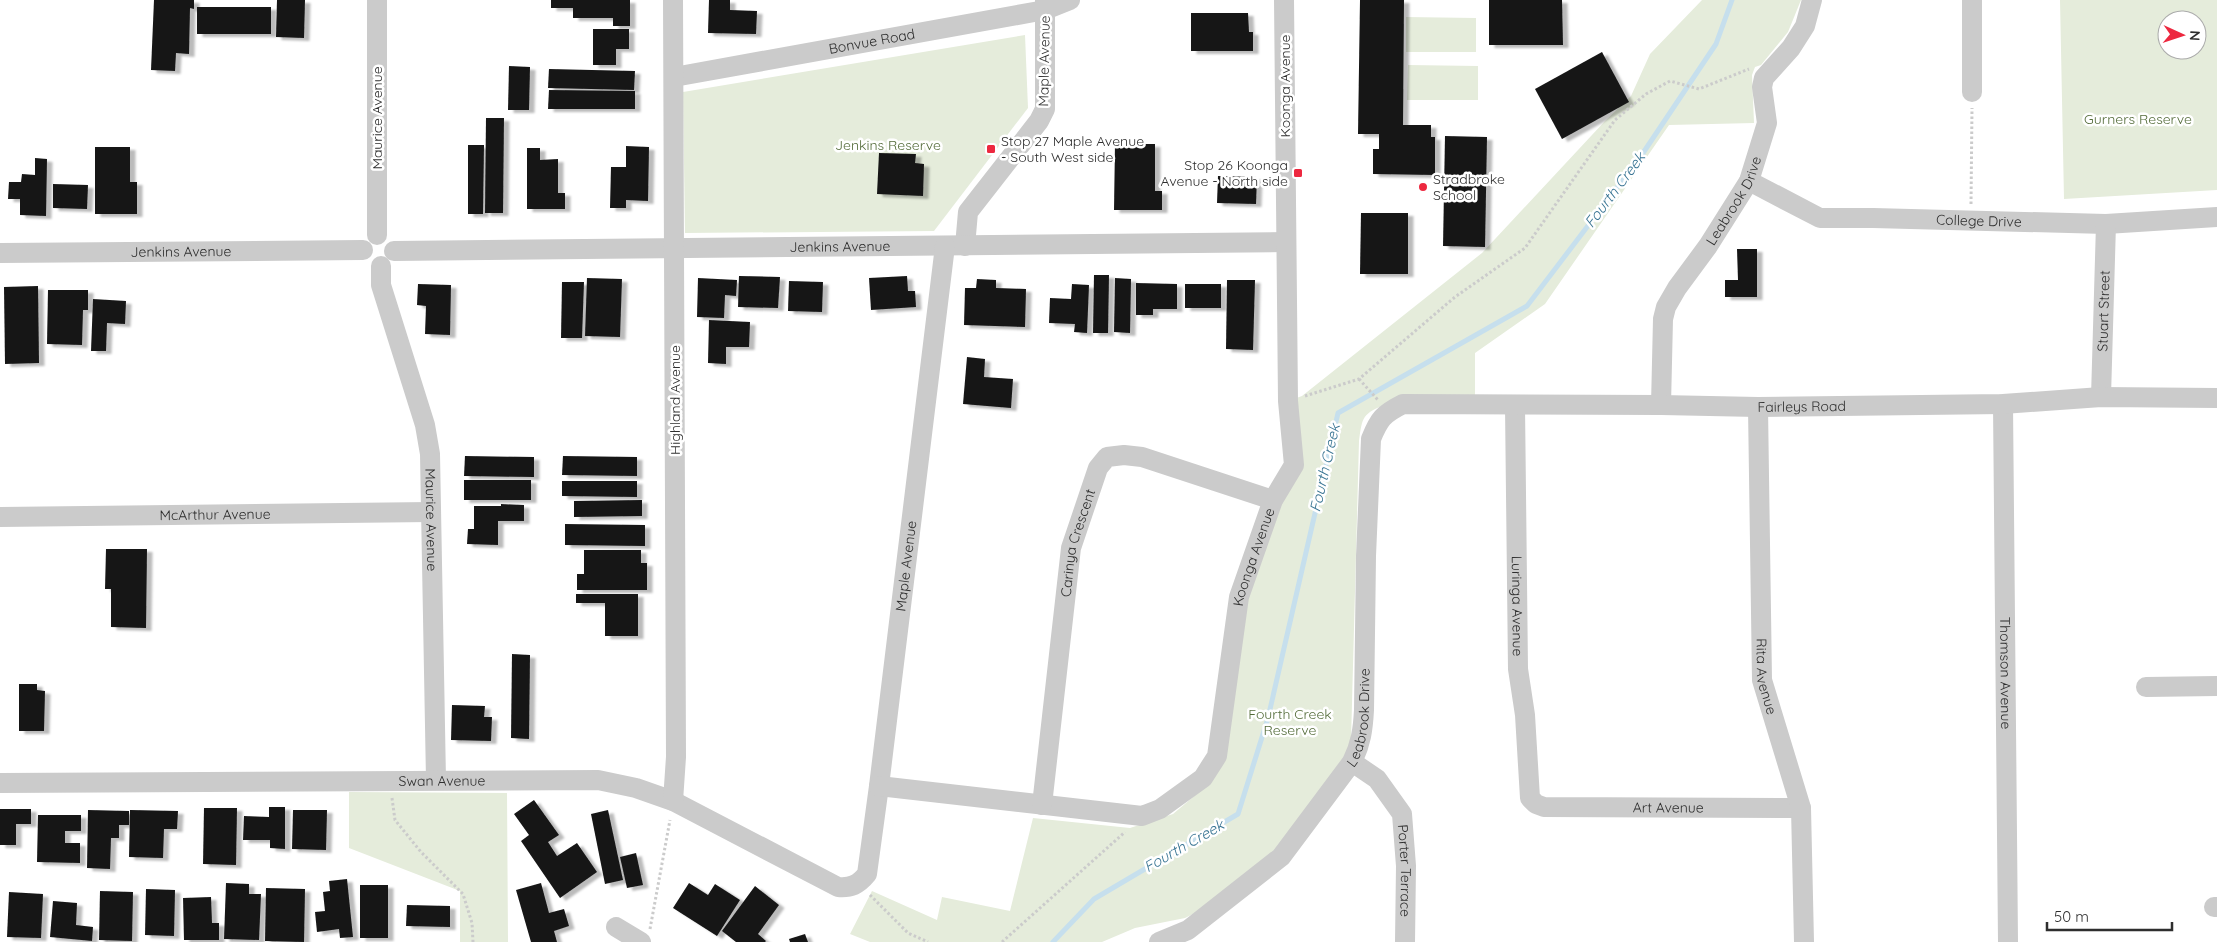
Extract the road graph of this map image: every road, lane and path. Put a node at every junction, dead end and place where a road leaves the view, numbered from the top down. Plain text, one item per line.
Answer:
1 (377, 0) edge
2 (673, 0) edge
3 (1070, 0) edge
4 (1284, 0) edge
5 (1812, 0) edge
6 (1972, 0) edge
7 (1045, 5) edge
8 (674, 77) junction
9 (1764, 78) junction
10 (1972, 92) joint
11 (1749, 181) junction
12 (2217, 217) edge
13 (1971, 220) junction
14 (2106, 224) junction
15 (377, 235) junction
16 (1286, 242) junction
17 (955, 246) junction
18 (675, 247) junction
19 (363, 250) junction
20 (394, 251) junction
21 (0, 253) edge
22 (381, 266) junction
23 (1359, 378) junction
24 (2101, 397) junction
25 (2217, 398) edge
26 (1288, 401) junction
27 (2003, 404) junction
28 (1661, 405) junction
29 (1515, 406) junction
30 (1758, 407) junction
31 (1389, 411) junction
32 (1273, 500) junction
33 (431, 512) junction
34 (0, 517) edge
35 (2217, 686) edge
36 (2146, 687) dead end
37 (1352, 762) junction
38 (436, 780) junction
39 (0, 783) edge
40 (879, 786) junction
41 (392, 798) dead end
42 (673, 801) junction
43 (1536, 804) joint
44 (1042, 805) junction
45 (1801, 808) junction
46 (1142, 816) junction
47 (859, 884) junction
48 (616, 927) dead end
49 (646, 937) edge
50 (473, 942) edge
51 (928, 942) edge
52 (1002, 942) edge
53 (1159, 942) edge
54 (1405, 942) edge
55 (1804, 942) edge
56 (2008, 942) edge

1 - 15 street, Maurice Avenue
2 - 8 street, Highland Avenue
3 - 7 street, Bonvue Road
4 - 16 street, Koonga Avenue
5 - 9 street
6 - 10 street
7 - 8 street, Bonvue Road
7 - 17 street, Maple Avenue
8 - 18 street, Highland Avenue
9 - 11 street, Leabrook Drive
9 - 23 path
10 - 13 path
11 - 13 street, College Drive
11 - 28 street, Leabrook Drive
12 - 14 street, College Drive
13 - 14 street, College Drive
14 - 24 street, Stuart Street
15 - 19 street
15 - 20 street
16 - 17 street, Jenkins Avenue
16 - 26 street, Koonga Avenue
17 - 18 street, Jenkins Avenue
17 - 40 street, Maple Avenue
18 - 20 street, Jenkins Avenue
18 - 42 street, Highland Avenue
19 - 21 street, Jenkins Avenue
19 - 22 street
20 - 22 street
22 - 33 street, Maurice Avenue
23 - 26 path
23 - 31 path
24 - 25 street, Fairleys Road
24 - 27 street, Fairleys Road
26 - 32 street, Koonga Avenue
27 - 30 street, Fairleys Road
27 - 56 street, Thomson Avenue
28 - 29 street, Fairleys Road
28 - 30 street, Fairleys Road
29 - 31 street, Fairleys Road
29 - 43 street, Luringa Avenue
30 - 45 street, Rita Avenue
31 - 37 street, Leabrook Drive
32 - 44 street, Carinya Crescent
32 - 46 street, Koonga Avenue
33 - 34 street, McArthur Avenue
33 - 38 street, Maurice Avenue
35 - 36 street
37 - 53 street, Leabrook Drive
37 - 54 street, Porter Terrace
38 - 39 street, Swan Avenue
38 - 42 street, Swan Avenue
40 - 44 street
40 - 47 street, Maple Avenue
41 - 50 path
42 - 47 street, Swan Avenue
42 - 49 path
43 - 45 street, Art Avenue
44 - 46 street
45 - 55 street, Rita Avenue
46 - 52 path
47 - 51 path
48 - 49 street

